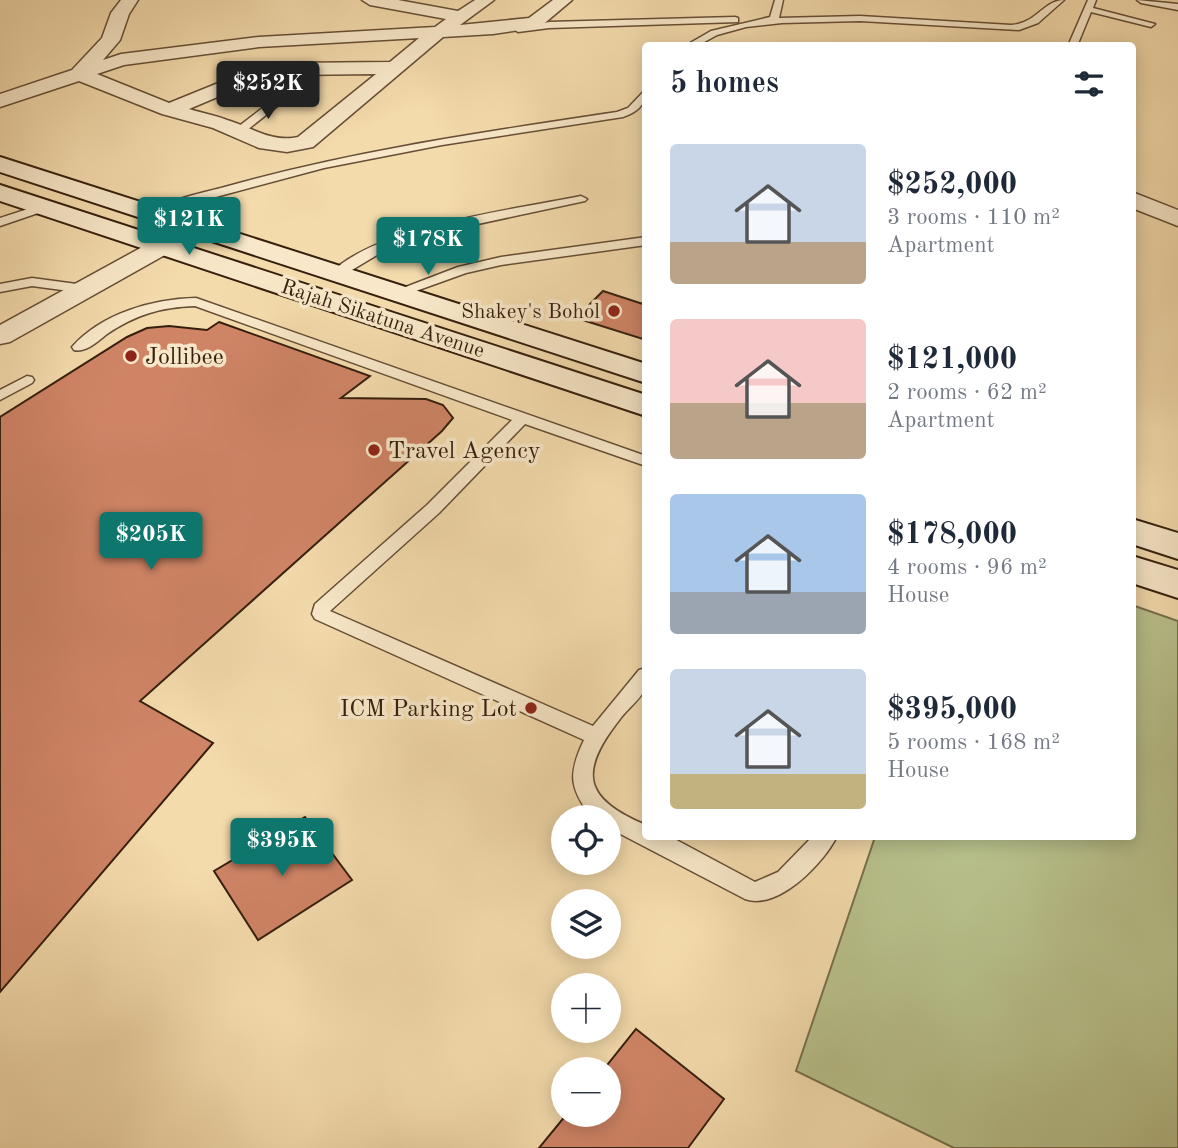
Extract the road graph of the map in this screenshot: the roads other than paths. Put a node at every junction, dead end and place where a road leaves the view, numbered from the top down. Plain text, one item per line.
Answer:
1 (130, 0) edge
2 (370, 0) edge
3 (486, 0) edge
4 (564, 0) edge
5 (779, 0) edge
6 (1060, 0) edge
7 (1141, 0) edge
8 (1090, 5) edge
9 (1178, 7) edge
10 (461, 17) junction
11 (775, 20) junction
12 (1152, 24) dead end
13 (493, 29) junction
14 (436, 34) junction
15 (695, 42) edge
16 (1074, 42) edge
17 (398, 68) junction
18 (79, 74) junction
19 (200, 79) dead end
20 (223, 87) junction
21 (290, 92) dead end
22 (642, 97) edge
23 (0, 101) edge
24 (169, 110) junction
25 (238, 132) junction
26 (0, 164) edge
27 (0, 193) edge
28 (581, 199) dead end
29 (1136, 201) edge
30 (43, 208) junction
31 (152, 214) junction
32 (1178, 219) edge
33 (0, 222) edge
34 (195, 228) junction
35 (118, 232) junction
36 (642, 242) edge
37 (161, 246) junction
38 (337, 273) junction
39 (0, 288) edge
40 (84, 289) junction
41 (397, 293) junction
42 (0, 336) edge
43 (79, 347) dead end
44 (642, 373) edge
45 (27, 380) dead end
46 (0, 396) edge
47 (642, 405) edge
48 (522, 418) junction
49 (642, 460) edge
50 (1136, 532) edge
51 (1178, 546) edge
52 (1136, 570) edge
53 (1178, 584) edge
54 (642, 680) edge
55 (596, 736) junction
56 (642, 833) edge
57 (655, 840) edge
58 (822, 840) edge

1 - 18 street
2 - 10 street
3 - 10 street
4 - 13 street
5 - 11 lane
6 - 11 lane
7 - 9 lane
8 - 12 lane
8 - 16 lane
10 - 14 street
11 - 13 lane
11 - 15 lane
13 - 14 street
14 - 17 street
14 - 18 street
17 - 20 street
17 - 25 street
18 - 23 street
18 - 24 street
19 - 20 street
20 - 24 street
21 - 25 lane
22 - 31 lane
24 - 25 street
26 - 31 main road
27 - 30 main road, Rajah Sikatuna Avenue
28 - 38 lane
29 - 32 street
30 - 33 lane
30 - 35 main road, Rajah Sikatuna Avenue
31 - 34 main road
31 - 35 main road
34 - 37 street
34 - 38 main road
35 - 37 main road, Rajah Sikatuna Avenue
36 - 41 lane
37 - 40 street
37 - 47 main road, Rajah Sikatuna Avenue
38 - 41 main road
39 - 40 lane
40 - 42 street
41 - 44 main road
43 - 48 lane
45 - 46 lane
48 - 49 lane
48 - 55 lane
50 - 51 main road
52 - 53 main road
54 - 55 lane
55 - 56 lane
57 - 58 lane

